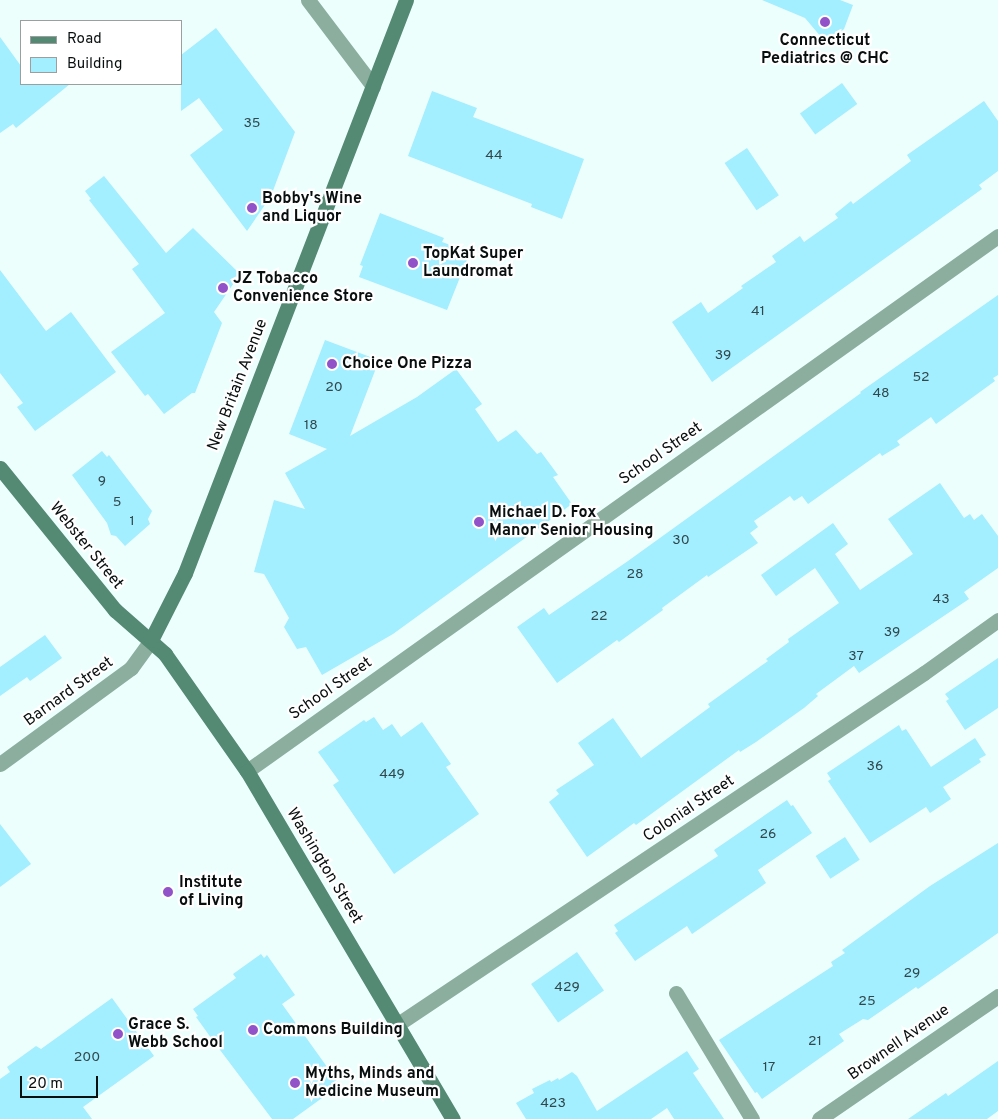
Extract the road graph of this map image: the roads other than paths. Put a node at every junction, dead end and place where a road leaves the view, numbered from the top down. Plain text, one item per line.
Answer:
1 (308, 0) edge
2 (406, 0) edge
3 (373, 86) junction
4 (998, 236) edge
5 (0, 468) edge
6 (998, 620) edge
7 (151, 640) junction
8 (0, 764) edge
9 (247, 771) junction
10 (676, 993) dead end
11 (998, 996) edge
12 (398, 1024) junction
13 (453, 1119) edge
14 (752, 1119) edge
15 (819, 1119) edge

1 - 3 street
2 - 3 main road, New Britain Avenue
3 - 7 main road, New Britain Avenue
4 - 9 street, School Street
5 - 7 main road, Webster Street
6 - 12 street, Colonial Street
7 - 8 street, Barnard Street
7 - 9 main road, Washington Street
9 - 12 main road, Washington Street
10 - 14 street
11 - 15 street, Brownell Avenue
12 - 13 main road, Washington Street

